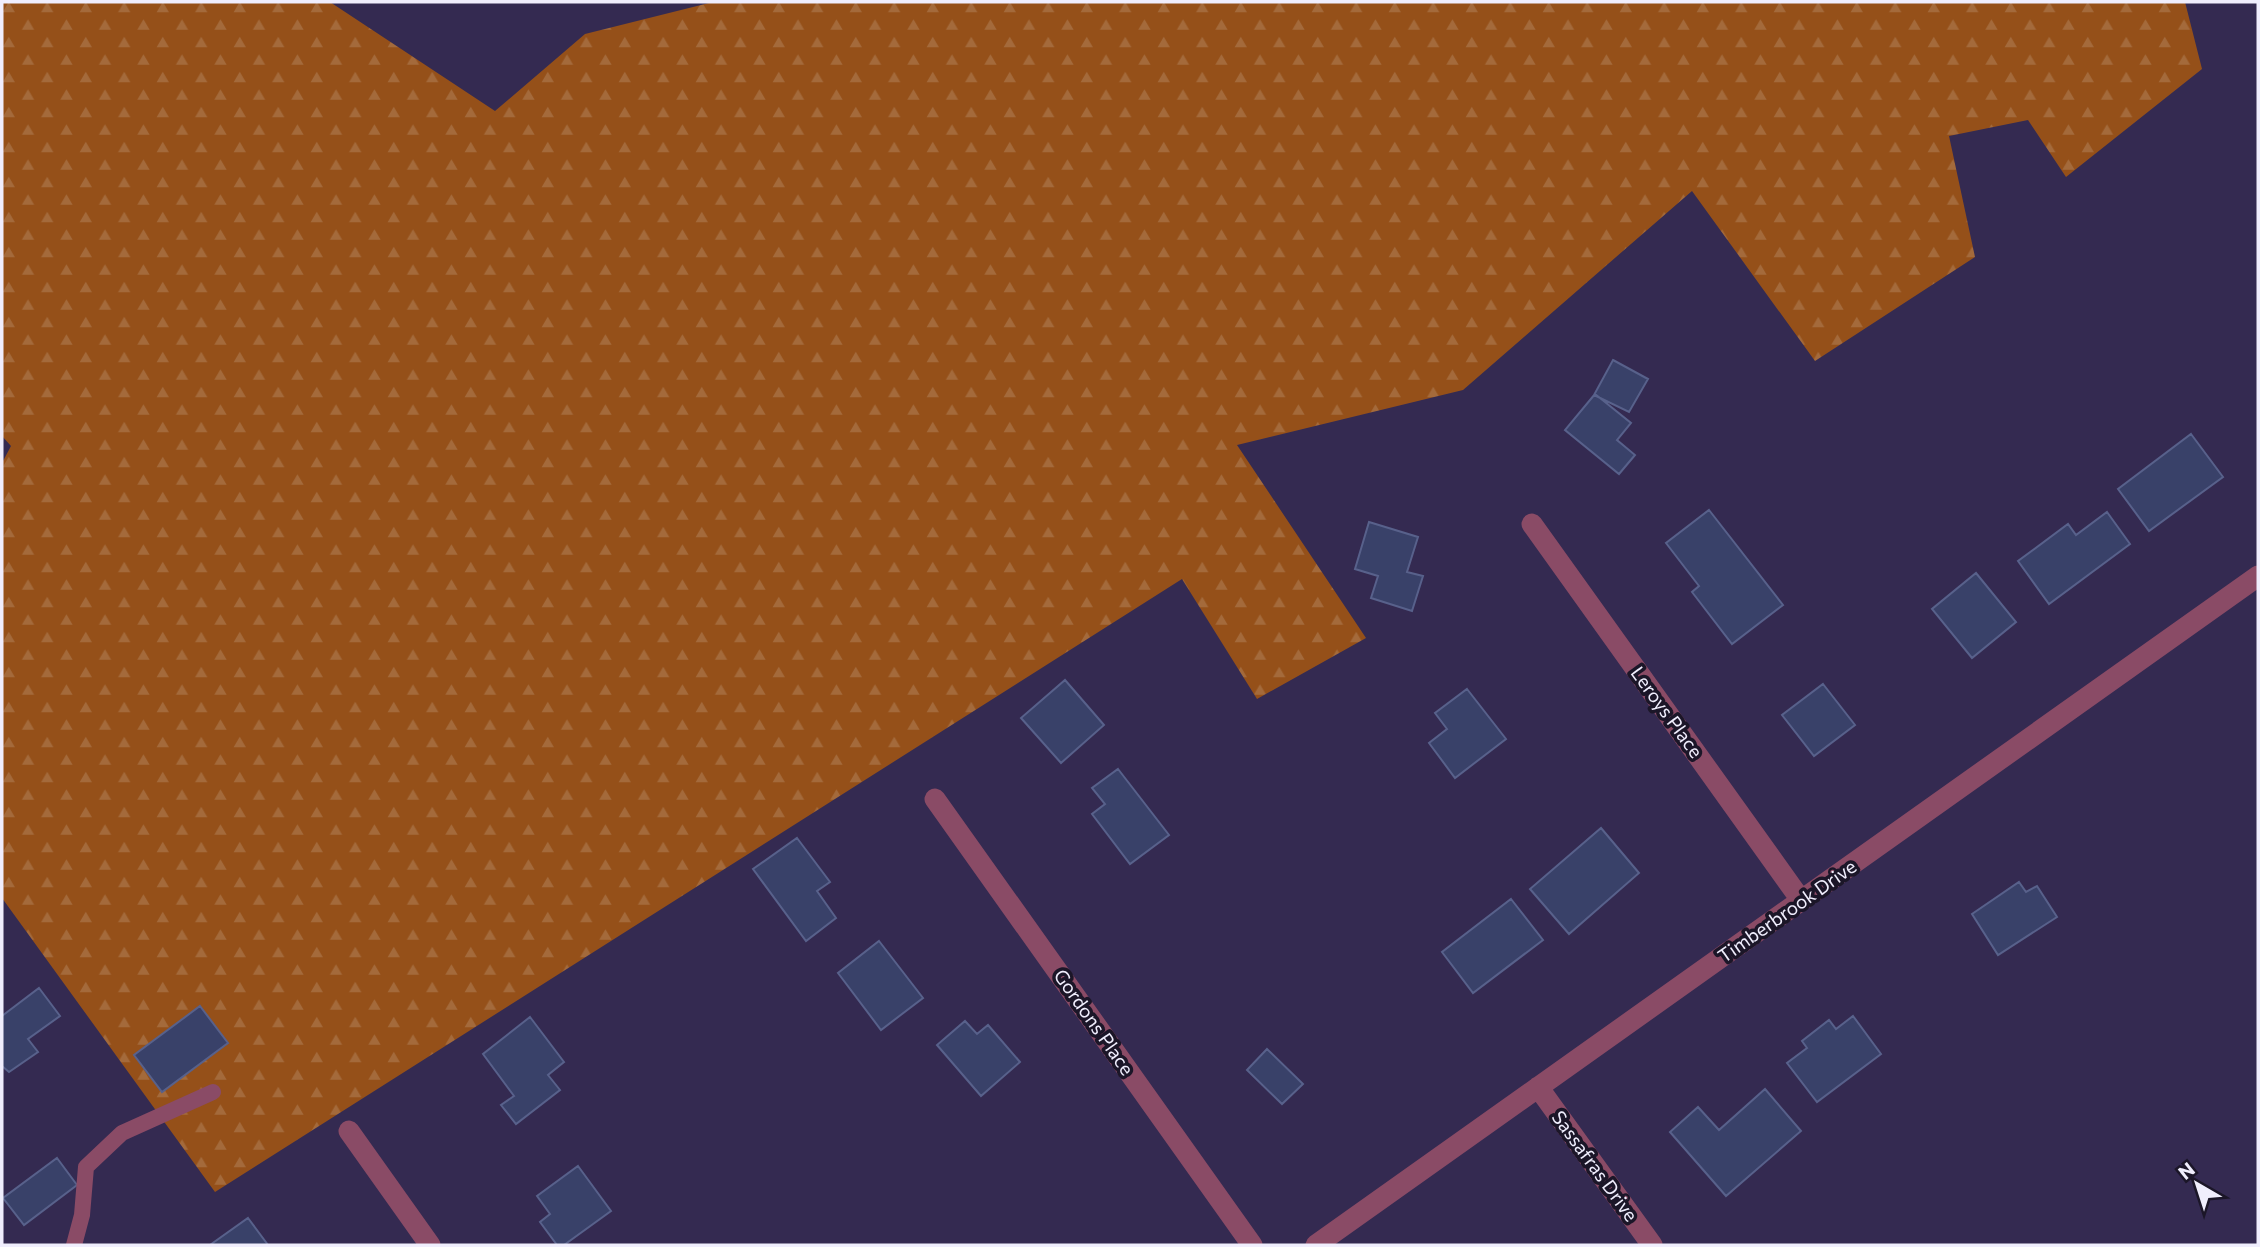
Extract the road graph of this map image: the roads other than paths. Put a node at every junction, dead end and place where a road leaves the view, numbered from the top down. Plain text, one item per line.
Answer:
1 (1532, 524) dead end
2 (2258, 576) edge
3 (935, 799) dead end
4 (1801, 900) junction
5 (1538, 1087) junction
6 (213, 1092) dead end
7 (349, 1131) dead end
8 (74, 1245) edge
9 (430, 1245) edge
10 (1252, 1245) edge
11 (1316, 1245) edge
12 (1652, 1245) edge

1 - 4 street, Leroys Place
2 - 4 street, Timberbrook Drive
3 - 10 street, Gordons Place
4 - 5 street, Timberbrook Drive
5 - 11 street, Timberbrook Drive
5 - 12 street, Sassafras Drive
6 - 8 lane
7 - 9 street

